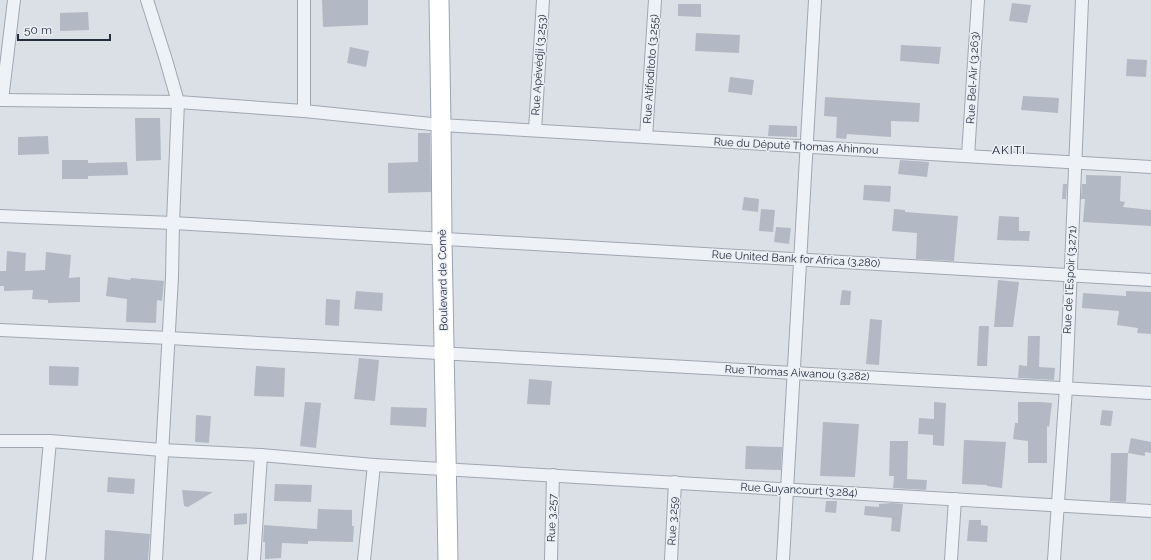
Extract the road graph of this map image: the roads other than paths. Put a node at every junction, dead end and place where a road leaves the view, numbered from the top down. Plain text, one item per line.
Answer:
1 (14, 0) edge
2 (147, 0) edge
3 (304, 0) edge
4 (439, 0) edge
5 (543, 0) edge
6 (655, 0) edge
7 (815, 0) edge
8 (978, 0) edge
9 (1082, 0) edge
10 (1, 100) edge
11 (178, 102) junction
12 (304, 111) junction
13 (441, 125) junction
14 (535, 130) junction
15 (646, 137) junction
16 (807, 147) junction
17 (968, 156) junction
18 (1076, 163) junction
19 (1151, 167) edge
20 (0, 216) edge
21 (173, 223) junction
22 (442, 239) junction
23 (800, 260) junction
24 (1070, 275) junction
25 (1151, 280) edge
26 (0, 330) edge
27 (169, 338) junction
28 (444, 353) junction
29 (794, 373) junction
30 (1066, 388) junction
31 (1151, 393) edge
32 (0, 441) edge
33 (50, 441) junction
34 (162, 450) junction
35 (261, 455) junction
36 (374, 465) junction
37 (446, 469) junction
38 (553, 475) junction
39 (675, 482) junction
40 (787, 489) junction
41 (955, 499) junction
42 (1058, 505) junction
43 (1151, 511) edge
44 (39, 560) edge
45 (156, 560) edge
46 (254, 560) edge
47 (364, 560) edge
48 (448, 560) edge
49 (551, 560) edge
50 (671, 560) edge
51 (783, 560) edge
52 (951, 560) edge
53 (1054, 560) edge

1 - 10 street
2 - 11 street
3 - 12 street
4 - 13 main road, Boulevard de Comè
5 - 14 street, Rue Apévédji (3.253)
6 - 15 street, Rue Atifoditoto (3.255)
7 - 16 street
8 - 17 street, Rue Bel-Air (3.263)
9 - 18 street, Rue de l'Espoir (3.271)
10 - 11 street, Rue du Député Thomas Ahinnou
11 - 12 street, Rue du Député Thomas Ahinnou
11 - 21 street
12 - 13 street, Rue du Député Thomas Ahinnou
13 - 14 street, Rue du Député Thomas Ahinnou
13 - 22 main road, Boulevard de Comè
14 - 15 street, Rue du Député Thomas Ahinnou
15 - 16 street, Rue du Député Thomas Ahinnou
16 - 17 street, Rue du Député Thomas Ahinnou
16 - 23 street
17 - 18 street, Rue du Député Thomas Ahinnou
18 - 19 street, Rue du Député Thomas Ahinnou
18 - 24 street, Rue de l'Espoir (3.271)
20 - 21 street, Rue United Bank for Africa (3.280)
21 - 22 street, Rue United Bank for Africa (3.280)
21 - 27 street
22 - 23 street, Rue United Bank for Africa (3.280)
22 - 28 main road, Boulevard de Comè
23 - 24 street, Rue United Bank for Africa (3.280)
23 - 29 street
24 - 25 street, Rue United Bank for Africa (3.280)
24 - 30 street, Rue de l'Espoir (3.271)
26 - 27 street, Rue Thomas Aiwanou (3.282)
27 - 28 street, Rue Thomas Aiwanou (3.282)
27 - 34 street
28 - 29 street, Rue Thomas Aiwanou (3.282)
28 - 37 main road, Boulevard de Comè
29 - 30 street, Rue Thomas Aiwanou (3.282)
29 - 40 street
30 - 31 street, Rue Thomas Aiwanou (3.282)
30 - 42 street, Rue de l'Espoir (3.271)
32 - 33 street, Rue Guyancourt (3.284)
33 - 34 street, Rue Guyancourt (3.284)
33 - 44 street
34 - 35 street, Rue Guyancourt (3.284)
34 - 45 street
35 - 36 street, Rue Guyancourt (3.284)
35 - 46 street
36 - 37 street, Rue Guyancourt (3.284)
36 - 47 street
37 - 38 street, Rue Guyancourt (3.284)
37 - 48 main road, Boulevard de Comè
38 - 39 street, Rue Guyancourt (3.284)
38 - 49 street, Rue 3.257
39 - 40 street, Rue Guyancourt (3.284)
39 - 50 street, Rue 3.259
40 - 41 street, Rue Guyancourt (3.284)
40 - 51 street
41 - 42 street, Rue Guyancourt (3.284)
41 - 52 street
42 - 43 street, Rue Guyancourt (3.284)
42 - 53 street, Rue de l'Espoir (3.271)

